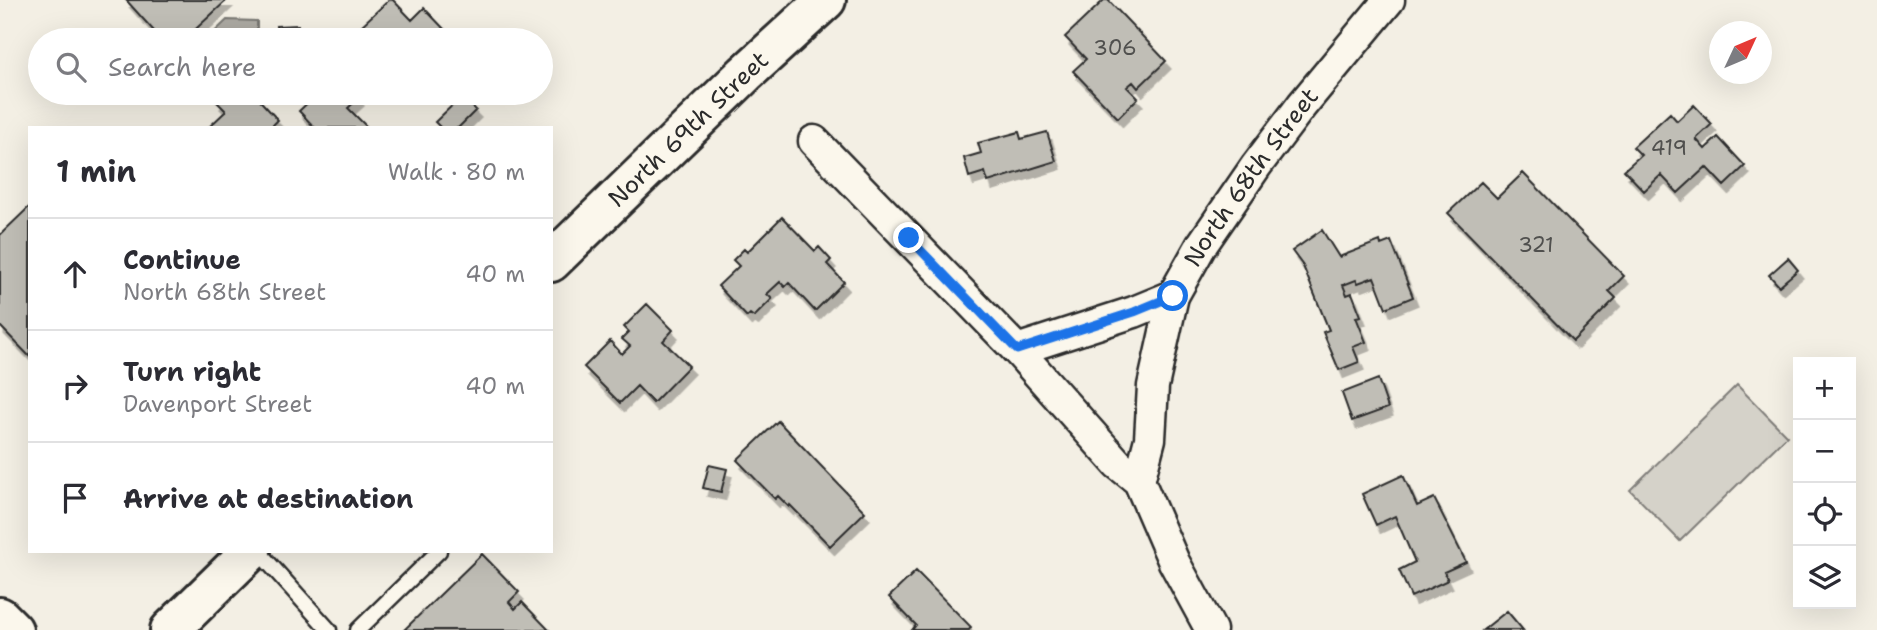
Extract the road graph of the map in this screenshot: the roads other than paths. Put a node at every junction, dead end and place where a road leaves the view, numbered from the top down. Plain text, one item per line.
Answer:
1 (826, 0) edge
2 (1389, 0) edge
3 (814, 141) dead end
4 (553, 260) edge
5 (1173, 296) junction
6 (1017, 350) junction
7 (1139, 481) junction
8 (249, 553) edge
9 (260, 553) edge
10 (437, 553) edge
11 (0, 617) edge
12 (13, 630) edge
13 (170, 630) edge
14 (329, 630) edge
15 (358, 630) edge
16 (1211, 630) edge

1 - 4 main road, North 69th Street
2 - 5 street, North 68th Street
3 - 6 street
5 - 6 street, North 68th Street
5 - 7 street
6 - 7 street
7 - 16 street
8 - 13 main road
9 - 14 lane
10 - 15 lane
11 - 12 main road

